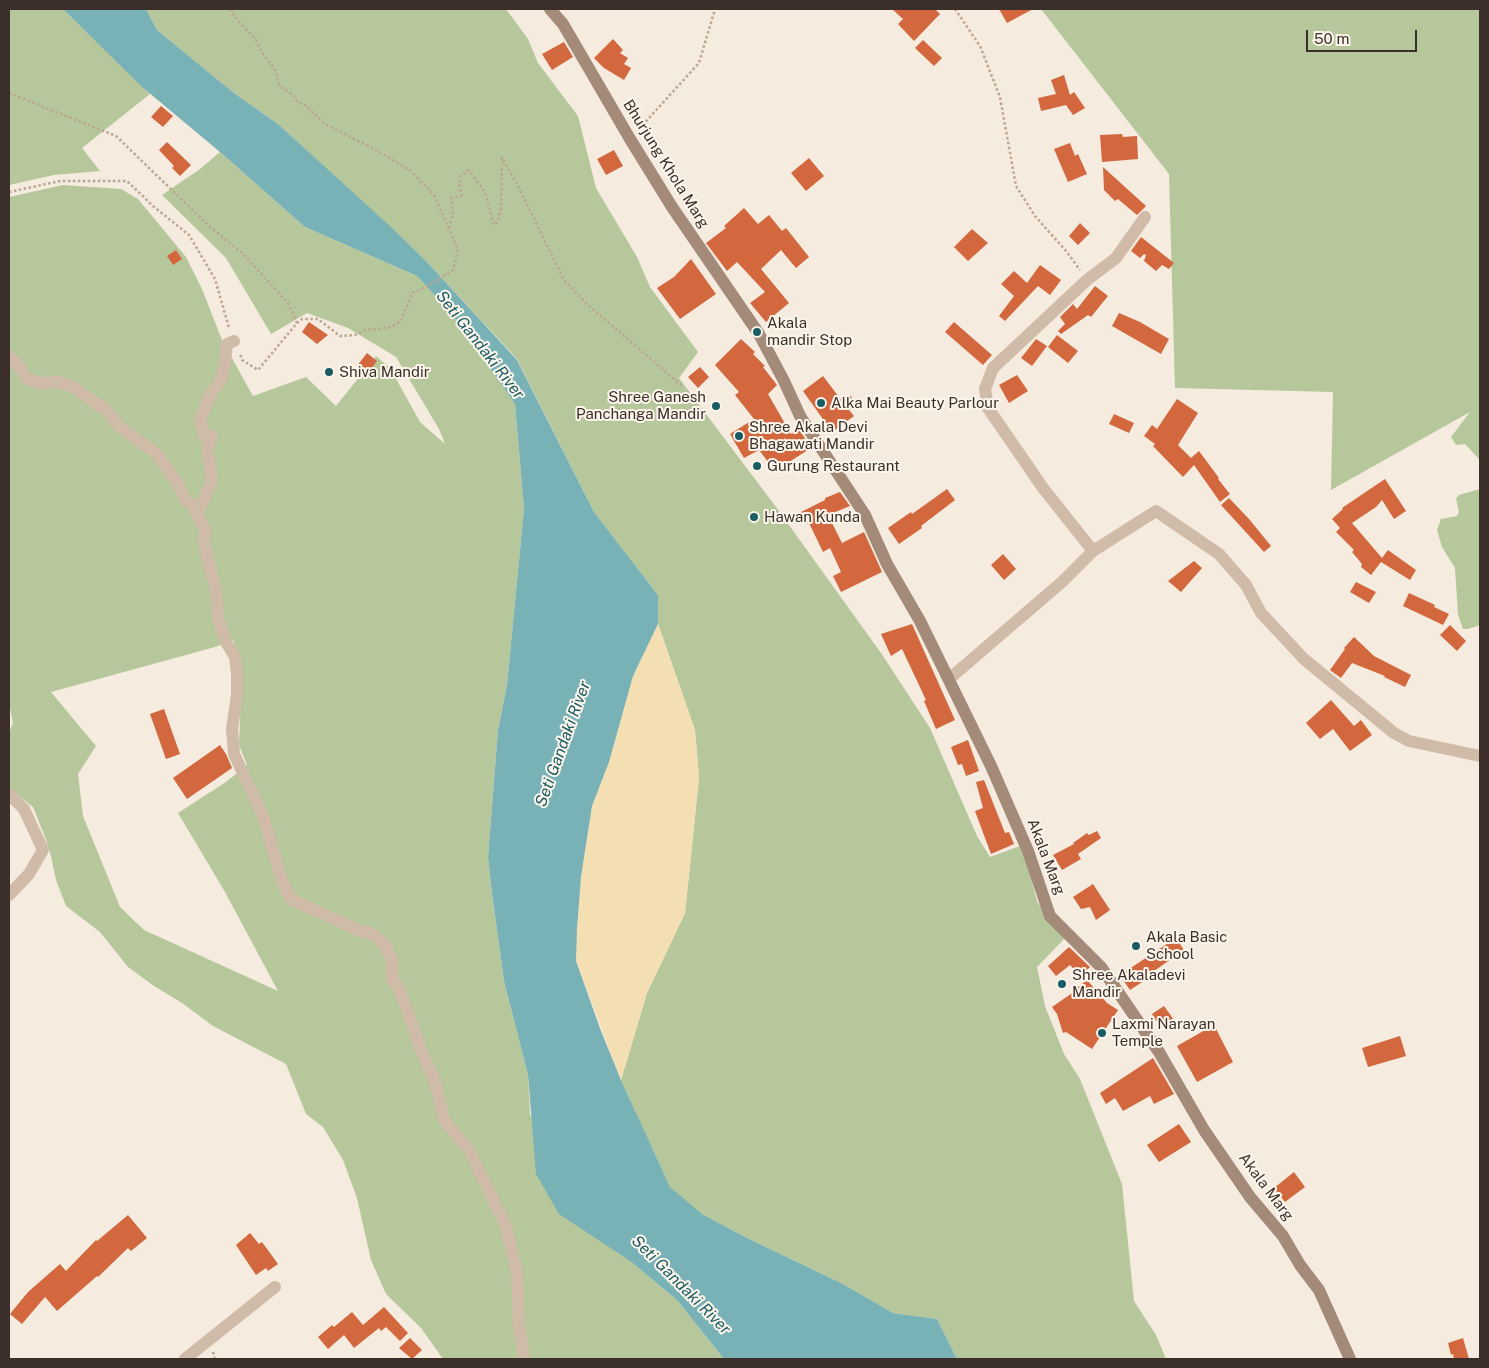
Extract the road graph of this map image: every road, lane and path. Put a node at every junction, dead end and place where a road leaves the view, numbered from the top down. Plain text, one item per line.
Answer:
1 (230, 9) edge
2 (550, 9) edge
3 (715, 9) edge
4 (955, 9) edge
5 (9, 93) edge
6 (630, 139) junction
7 (9, 192) edge
8 (1145, 217) dead end
9 (449, 228) junction
10 (1087, 280) junction
11 (296, 323) junction
12 (759, 334) joint
13 (234, 341) junction
14 (9, 356) edge
15 (682, 386) dead end
16 (197, 515) junction
17 (1093, 550) junction
18 (948, 679) junction
19 (1480, 756) edge
20 (9, 794) edge
21 (9, 895) edge
22 (275, 1287) dead end
23 (185, 1359) edge
24 (524, 1359) edge
25 (1350, 1359) edge

1 - 9 path
2 - 6 main road, Bhurjung Khola Marg
3 - 6 path
4 - 10 path
5 - 11 path
6 - 12 main road, Bhurjung Khola Marg
7 - 13 path
8 - 10 street
9 - 11 path
9 - 15 path
10 - 17 street
11 - 13 path
12 - 18 main road, Akala Marg
13 - 16 street
14 - 16 street
16 - 24 street
17 - 18 street
17 - 19 street
18 - 25 main road, Akala Marg
20 - 21 street
22 - 23 street

